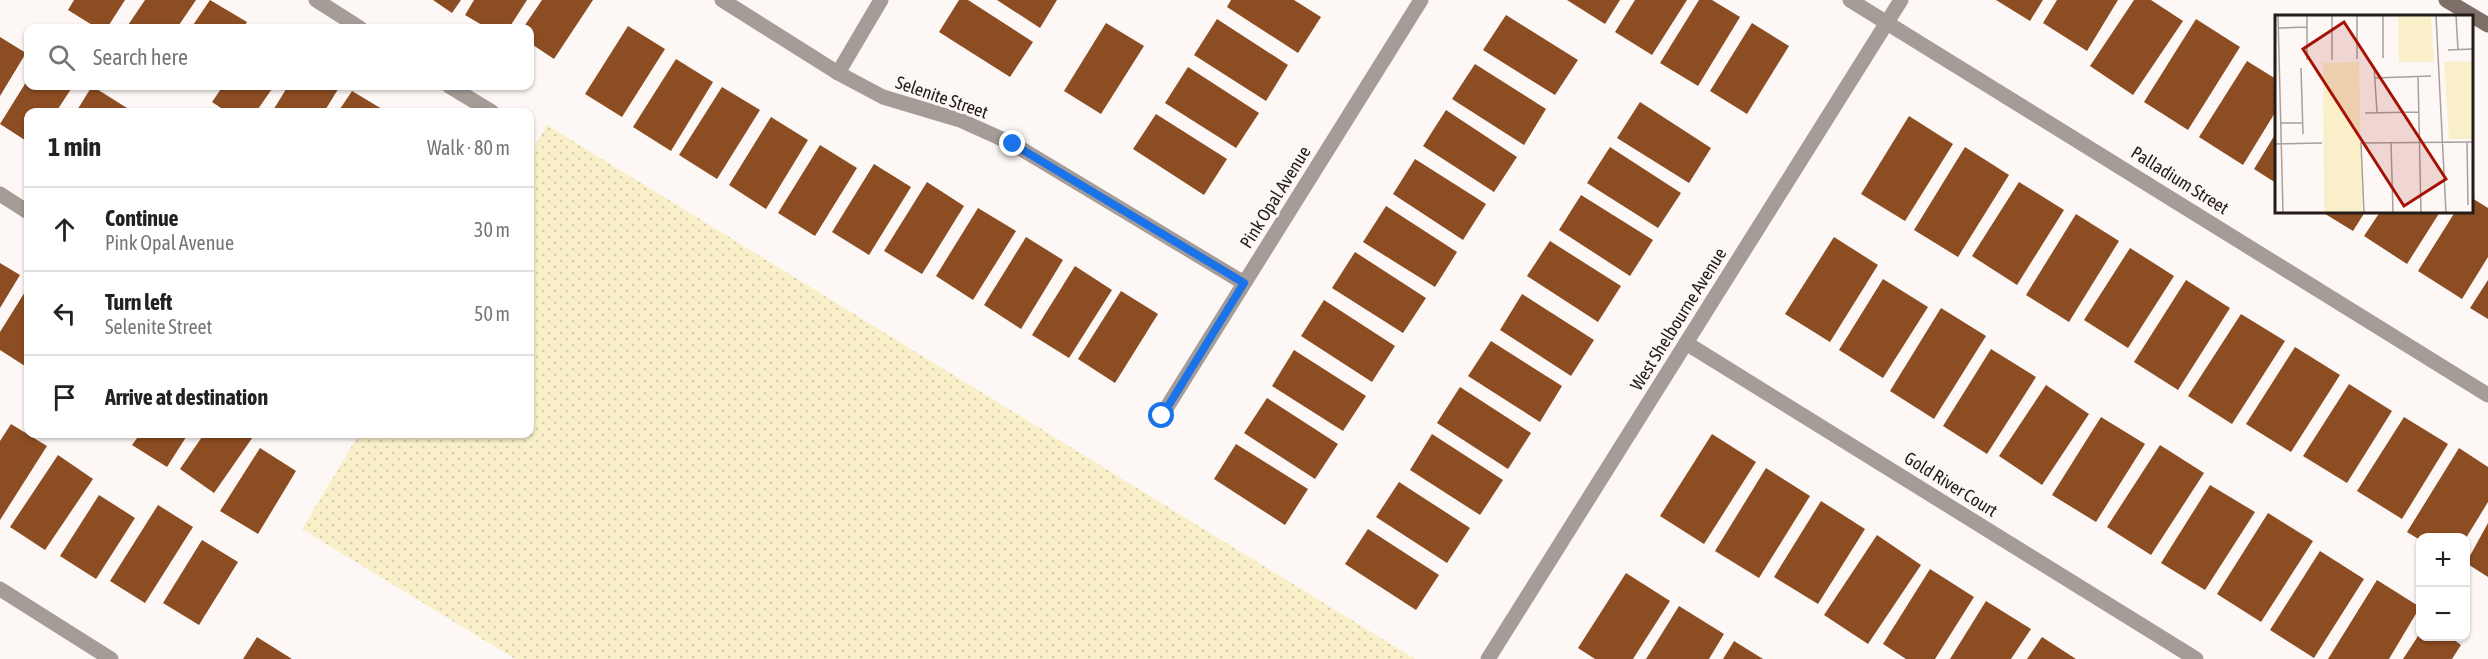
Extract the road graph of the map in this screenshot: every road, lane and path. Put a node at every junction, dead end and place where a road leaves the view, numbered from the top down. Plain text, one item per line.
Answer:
1 (316, 0) edge
2 (722, 0) edge
3 (881, 0) edge
4 (1422, 0) edge
5 (1851, 0) edge
6 (1901, 0) edge
7 (2446, 0) edge
8 (2471, 15) edge
9 (2473, 16) edge
10 (1888, 21) junction
11 (354, 24) edge
12 (2488, 25) edge
13 (838, 72) junction
14 (456, 90) edge
15 (485, 108) edge
16 (0, 194) edge
17 (24, 209) edge
18 (1244, 283) junction
19 (1686, 343) junction
20 (2488, 395) edge
21 (1162, 416) dead end
22 (0, 589) edge
23 (111, 659) edge
24 (1488, 659) edge
25 (2196, 659) edge

1 - 11 street
2 - 13 street, Selenite Street
3 - 13 street
4 - 18 street, Pink Opal Avenue
5 - 10 street, Palladium Street
6 - 10 street, West Shelbourne Avenue
7 - 8 main road
9 - 12 main road
10 - 19 street, West Shelbourne Avenue
10 - 20 street, Palladium Street
13 - 18 street, Selenite Street
14 - 15 street
16 - 17 street
18 - 21 street, Pink Opal Avenue
19 - 24 street, West Shelbourne Avenue
19 - 25 street, Gold River Court
22 - 23 street

